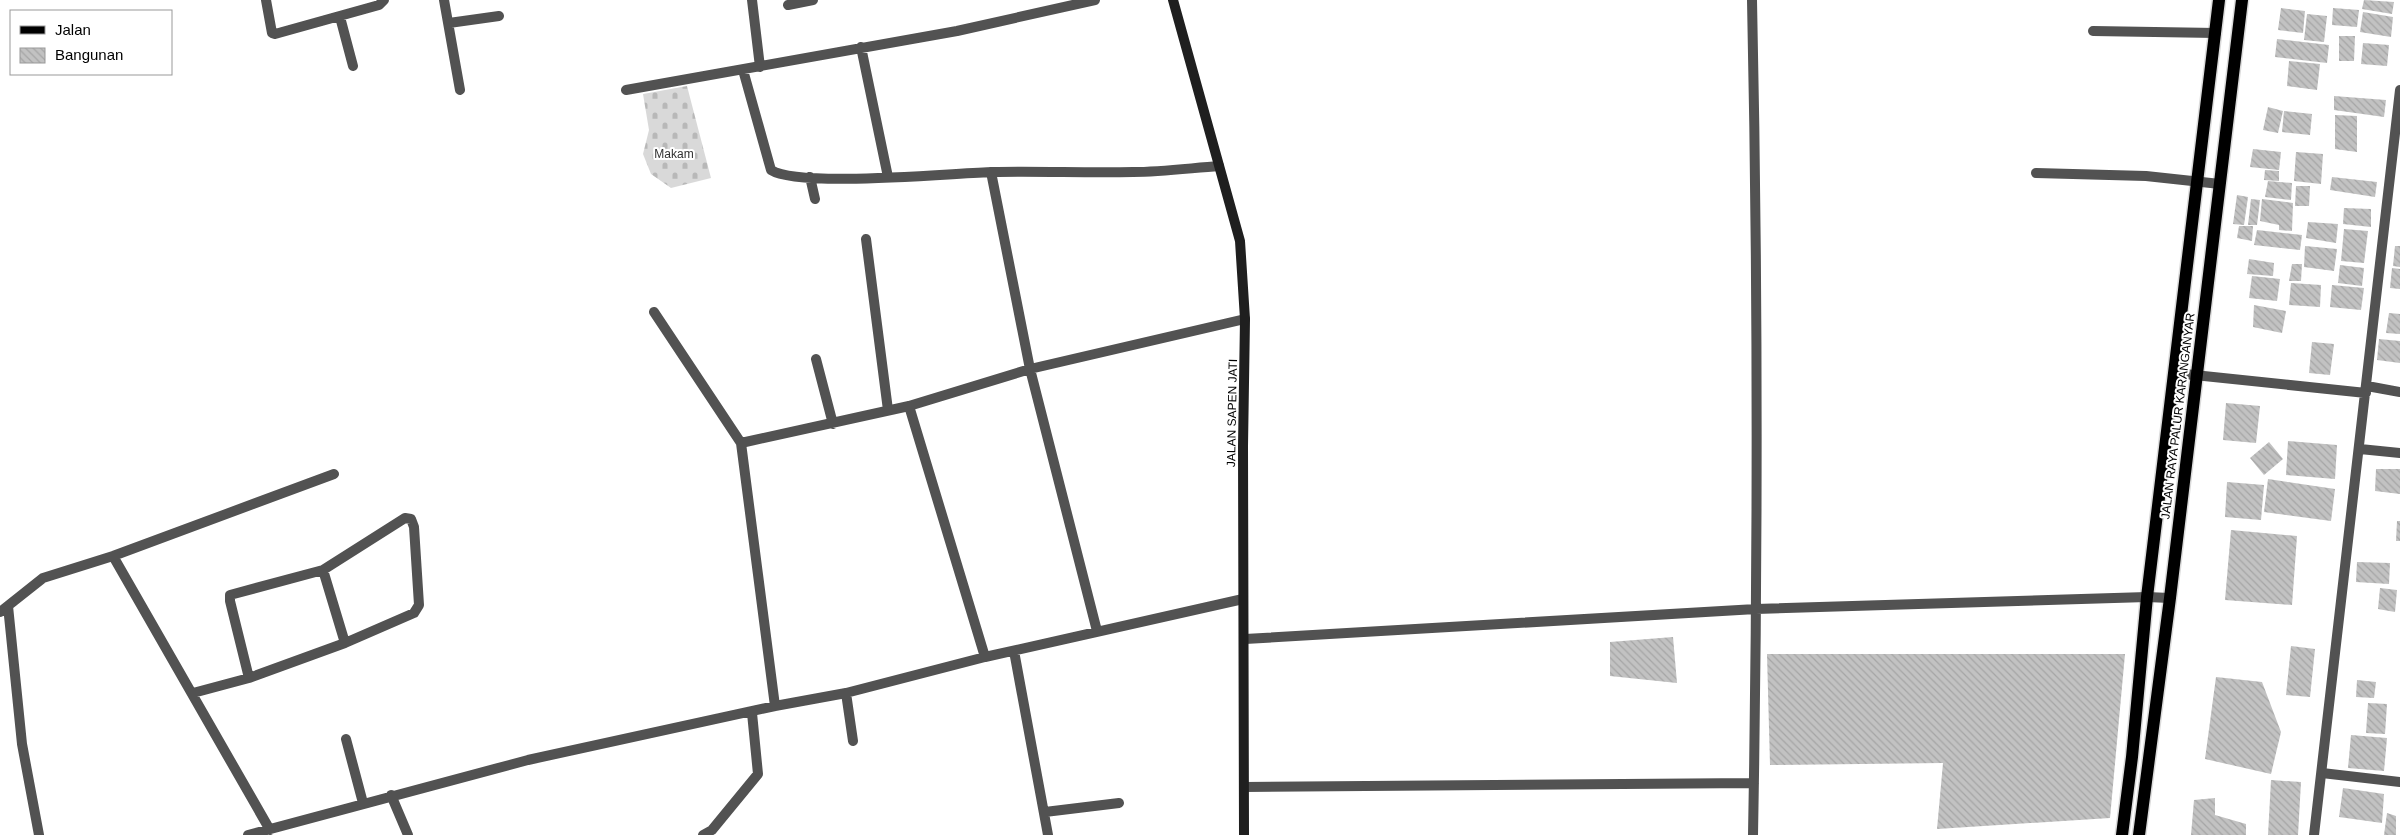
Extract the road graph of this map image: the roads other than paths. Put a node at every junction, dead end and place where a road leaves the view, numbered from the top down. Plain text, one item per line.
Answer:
1 (266, 0) edge
2 (384, 0) edge
3 (444, 0) edge
4 (752, 0) edge
5 (813, 0) edge
6 (1095, 0) edge
7 (1173, 0) edge
8 (1752, 0) edge
9 (2219, 0) edge
10 (2242, 0) edge
11 (788, 5) dead end
12 (499, 16) dead end
13 (340, 17) junction
14 (449, 23) junction
15 (2093, 31) dead end
16 (2216, 33) junction
17 (861, 48) junction
18 (353, 66) dead end
19 (760, 67) junction
20 (743, 70) junction
21 (460, 90) dead end
22 (626, 90) dead end
23 (2400, 90) edge
24 (1220, 166) junction
25 (991, 172) junction
26 (2036, 172) dead end
27 (888, 177) junction
28 (810, 178) junction
29 (2198, 181) junction
30 (2220, 184) junction
31 (815, 198) dead end
32 (866, 238) dead end
33 (654, 312) dead end
34 (1245, 319) junction
35 (816, 359) dead end
36 (1030, 370) junction
37 (2175, 373) junction
38 (2198, 374) junction
39 (2367, 390) junction
40 (2400, 392) edge
41 (909, 406) junction
42 (888, 410) junction
43 (833, 424) junction
44 (741, 443) junction
45 (2360, 449) junction
46 (2400, 453) edge
47 (334, 474) dead end
48 (113, 556) junction
49 (323, 570) junction
50 (2146, 597) junction
51 (2170, 598) junction
52 (1243, 599) junction
53 (4, 609) edge
54 (1756, 609) junction
55 (1097, 631) junction
56 (1245, 639) junction
57 (345, 643) junction
58 (1014, 652) junction
59 (986, 657) junction
60 (249, 678) junction
61 (846, 693) junction
62 (193, 694) junction
63 (775, 706) junction
64 (752, 713) junction
65 (346, 738) dead end
66 (852, 741) dead end
67 (2132, 757) junction
68 (2150, 759) junction
69 (2322, 773) junction
70 (2400, 782) edge
71 (1754, 783) junction
72 (1244, 787) junction
73 (391, 795) junction
74 (363, 803) junction
75 (1118, 803) dead end
76 (1045, 812) junction
77 (270, 830) junction
78 (709, 834) edge
79 (39, 835) edge
80 (248, 835) edge
81 (408, 835) edge
82 (1048, 835) edge
83 (1244, 835) edge
84 (1753, 835) edge
85 (2122, 835) edge
86 (2139, 835) edge
87 (2314, 835) edge

1 - 13 street
2 - 13 street
3 - 14 street
4 - 19 street
5 - 11 street
6 - 17 street
7 - 24 street, JALAN SAPEN JATI
8 - 54 street
9 - 16 main road, JALAN RAYA PALUR KARANGANYAR
10 - 30 main road, JALAN RAYA PALUR KARANGANYAR
12 - 14 street
13 - 18 street
14 - 21 street
15 - 16 street
16 - 29 main road, JALAN RAYA PALUR KARANGANYAR
17 - 19 street
17 - 27 street
19 - 20 street
20 - 22 street
20 - 28 street
23 - 39 street
24 - 25 street
24 - 34 street, JALAN SAPEN JATI
25 - 27 street
25 - 36 street
26 - 29 street
27 - 28 street
28 - 31 street
29 - 30 street
29 - 37 main road, JALAN RAYA PALUR KARANGANYAR
30 - 38 main road, JALAN RAYA PALUR KARANGANYAR
32 - 42 street
33 - 44 street
34 - 36 street
34 - 52 street, JALAN SAPEN JATI
35 - 43 street
36 - 41 street
36 - 55 street
37 - 38 street
37 - 50 main road, JALAN RAYA PALUR KARANGANYAR
38 - 39 street
38 - 51 main road, JALAN RAYA PALUR KARANGANYAR
39 - 40 street
39 - 45 street
41 - 42 street
41 - 59 street
42 - 43 street
43 - 44 street
44 - 63 street
45 - 46 street
45 - 69 street
47 - 48 street
48 - 53 street
48 - 62 street
49 - 57 street
49 - 57 street
49 - 60 street
50 - 51 street
50 - 54 street
50 - 67 main road, JALAN RAYA PALUR KARANGANYAR
51 - 68 main road, JALAN RAYA PALUR KARANGANYAR
52 - 55 street
52 - 56 street, JALAN SAPEN JATI
53 - 79 street
54 - 56 street
54 - 71 street
55 - 58 street
56 - 72 street, JALAN SAPEN JATI
57 - 60 street
58 - 59 street
58 - 76 street
59 - 61 street
60 - 62 street
61 - 63 street
61 - 66 street
62 - 77 street
63 - 64 street
64 - 73 street
64 - 78 street
65 - 74 street
67 - 68 main road
67 - 85 main road, JALAN RAYA PALUR KARANGANYAR
68 - 86 main road, JALAN RAYA PALUR KARANGANYAR
69 - 70 street
69 - 87 street
71 - 72 street
71 - 84 street
72 - 83 street, JALAN SAPEN JATI
73 - 74 street
73 - 81 street
74 - 77 street
75 - 76 street
76 - 82 street
77 - 80 street

